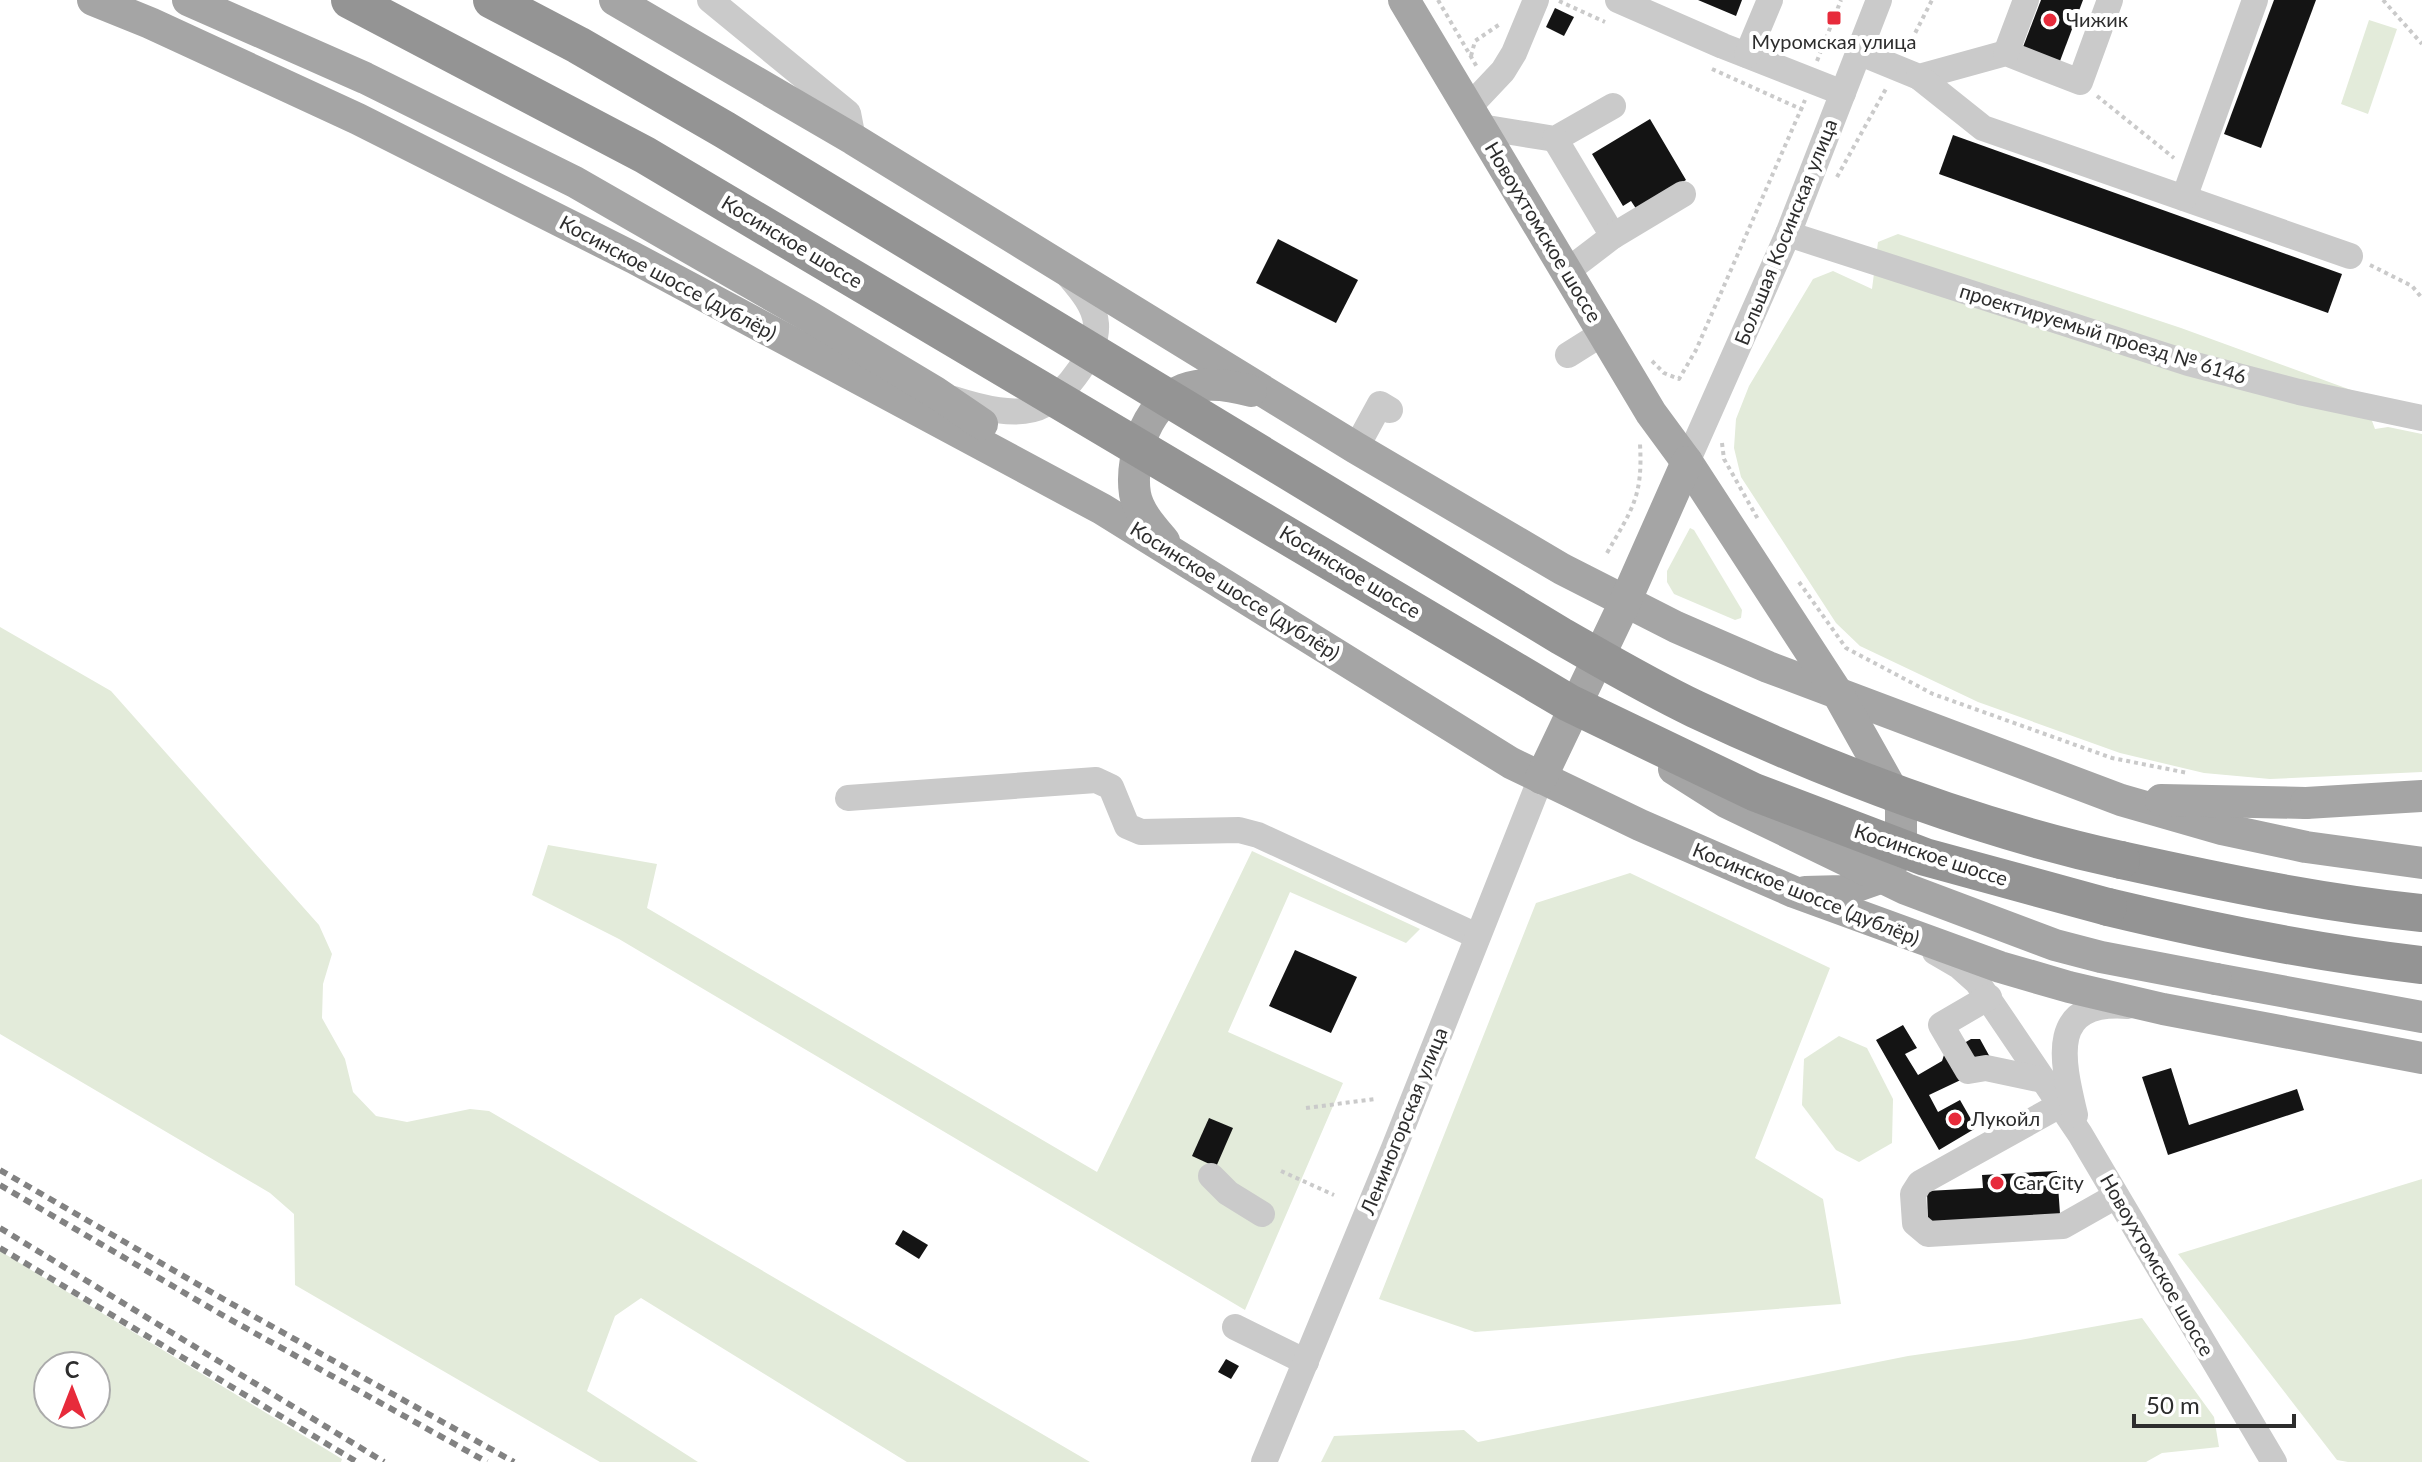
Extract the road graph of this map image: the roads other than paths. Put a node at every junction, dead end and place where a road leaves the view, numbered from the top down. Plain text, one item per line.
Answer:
1 (93, 0) edge
2 (116, 0) edge
3 (188, 0) edge
4 (350, 0) edge
5 (492, 0) edge
6 (615, 0) edge
7 (710, 0) edge
8 (1404, 0) edge
9 (1618, 0) edge
10 (1770, 0) edge
11 (1879, 0) edge
12 (2026, 0) edge
13 (2110, 0) edge
14 (2255, 0) edge
15 (1532, 11) edge
16 (150, 23) junction
17 (1858, 52) junction
18 (2006, 53) junction
19 (1747, 55) junction
20 (1908, 73) junction
21 (1843, 93) junction
22 (1613, 106) dead end
23 (1479, 107) junction
24 (853, 139) junction
25 (1555, 139) junction
26 (2188, 185) junction
27 (1683, 194) dead end
28 (1788, 234) junction
29 (1613, 236) junction
30 (2350, 256) road end
31 (1062, 267) junction
32 (1566, 272) junction
33 (1603, 333) junction
34 (1568, 355) dead end
35 (935, 392) junction
36 (1273, 398) junction
37 (1390, 410) dead end
38 (2422, 418) edge
39 (1356, 448) junction
40 (1687, 462) junction
41 (1102, 509) junction
42 (1173, 551) junction
43 (1625, 602) junction
44 (1838, 694) junction
45 (1569, 703) junction
46 (1541, 778) junction
47 (2422, 796) edge
48 (848, 798) dead end
49 (2116, 798) junction
50 (2422, 863) edge
51 (1794, 892) junction
52 (2422, 913) edge
53 (1907, 935) junction
54 (1477, 936) junction
55 (2422, 965) edge
56 (1989, 997) junction
57 (2163, 1009) junction
58 (2422, 1017) edge
59 (2422, 1058) edge
60 (2043, 1080) junction
61 (2062, 1104) junction
62 (2080, 1134) junction
63 (1211, 1176) dead end
64 (2116, 1196) junction
65 (1262, 1214) dead end
66 (1235, 1327) dead end
67 (1306, 1362) junction
68 (1264, 1462) edge
69 (2274, 1462) edge

1 - 16 main road, Косинское шоссе (дублёр)
2 - 16 street
3 - 35 main road
4 - 45 highway, Косинское шоссе, bridge
5 - 52 highway, bridge
6 - 24 main road
7 - 24 street
8 - 23 main road, Новоухтомское шоссе
9 - 19 street
10 - 19 street
11 - 17 street, Большая Косинская улица
12 - 18 street
13 - 18 street
14 - 26 street
15 - 23 street
16 - 41 main road, Косинское шоссе (дублёр)
17 - 20 street
17 - 21 street, Большая Косинская улица
18 - 20 street
19 - 21 street
20 - 26 street
21 - 28 street, Большая Косинская улица
22 - 25 street
23 - 25 street
23 - 32 main road, Новоухтомское шоссе
24 - 31 main road
25 - 29 street
26 - 30 street
27 - 29 street
28 - 38 street, проектируемый проезд № 6146
28 - 40 street, Большая Косинская улица
29 - 32 street
31 - 35 street
31 - 36 main road
32 - 33 main road, Новоухтомское шоссе
33 - 34 street
33 - 40 main road, Новоухтомское шоссе
35 - 41 main road
36 - 39 main road
36 - 42 main road
37 - 39 street
39 - 43 main road
40 - 43 main road
40 - 44 main road, Новоухтомское шоссе
41 - 42 main road, Косинское шоссе (дублёр)
42 - 46 main road, Косинское шоссе (дублёр)
43 - 44 main road
43 - 46 main road
44 - 49 main road
44 - 51 main road, Новоухтомское шоссе
45 - 55 highway, Косинское шоссе, bridge
45 - 58 main road, bridge
46 - 51 main road, Косинское шоссе (дублёр)
46 - 54 street, Лениногорская улица
47 - 49 main road, bridge
48 - 54 street
49 - 50 main road
51 - 53 main road, Косинское шоссе (дублёр)
53 - 56 street, Новоухтомское шоссе
53 - 57 main road, Косинское шоссе (дублёр)
54 - 67 street, Лениногорская улица
56 - 60 street, Новоухтомское шоссе
56 - 60 street
57 - 59 main road, Косинское шоссе (дублёр)
57 - 62 street
60 - 61 street, Новоухтомское шоссе
61 - 62 street, Новоухтомское шоссе
61 - 64 street
62 - 64 street, Новоухтомское шоссе
63 - 65 street
64 - 69 street, Новоухтомское шоссе
66 - 67 street
67 - 68 street, Лениногорская улица

